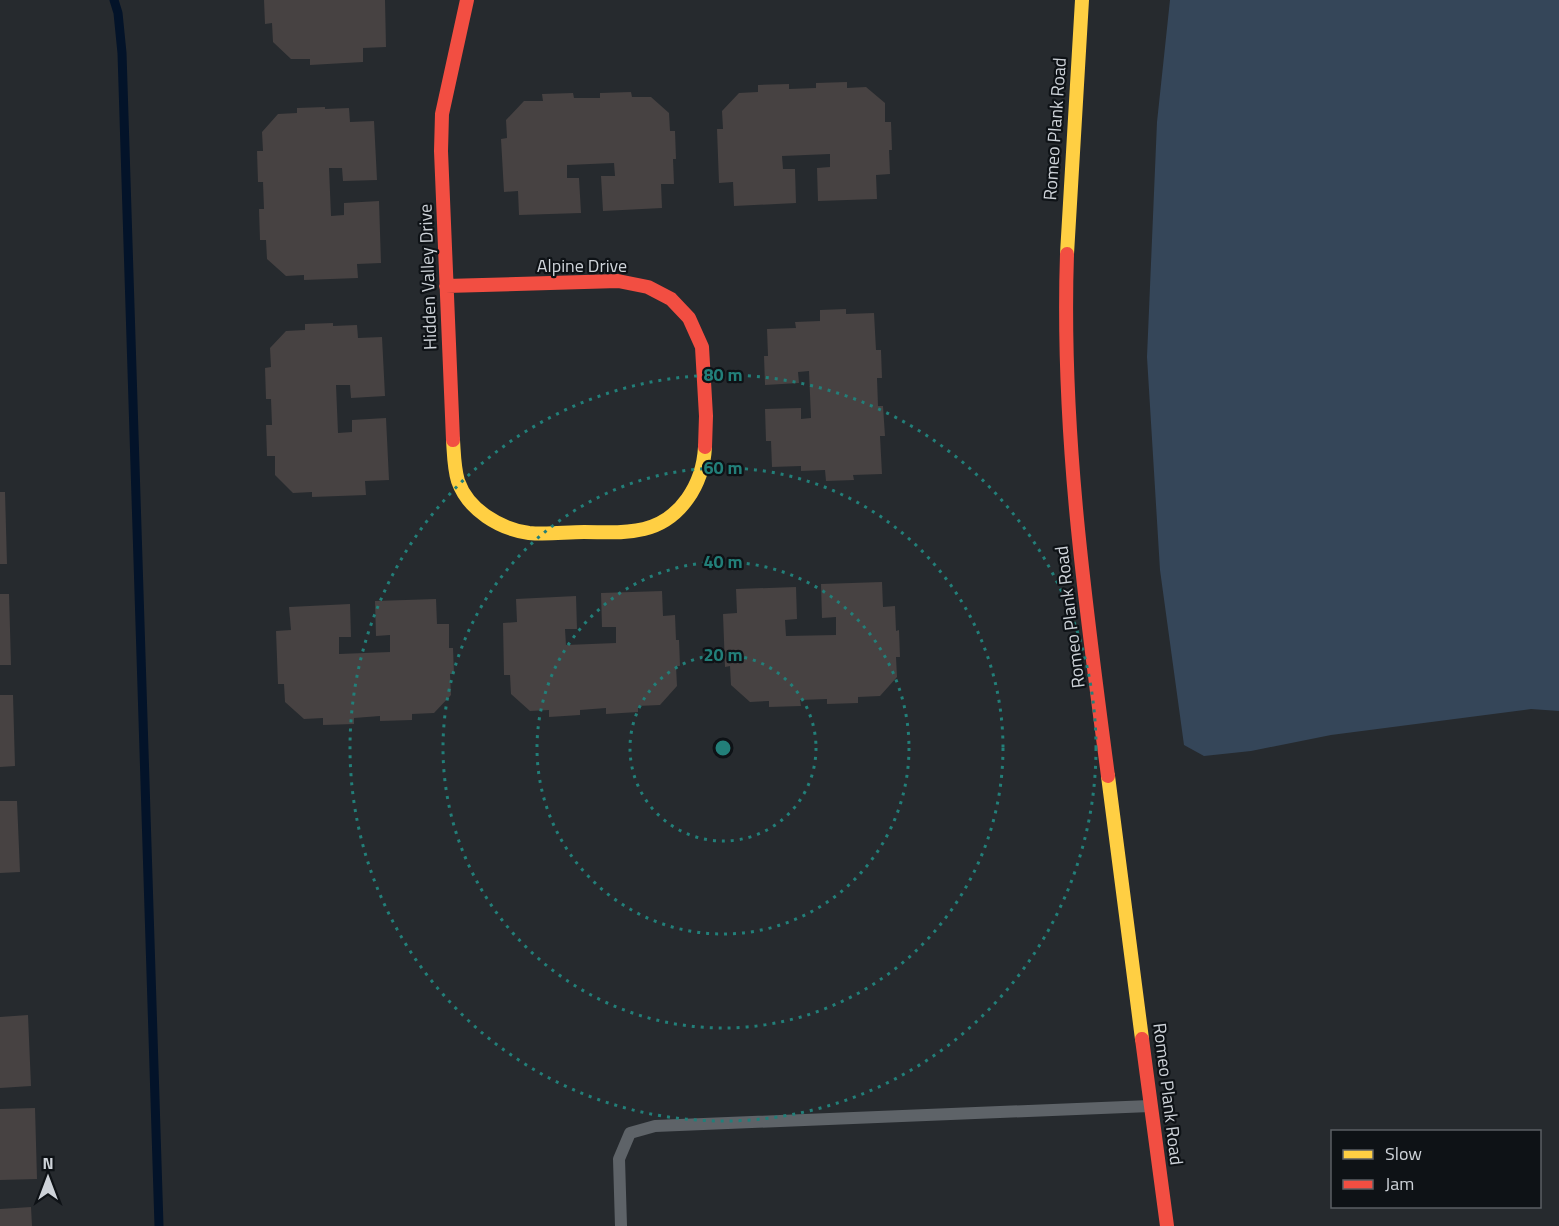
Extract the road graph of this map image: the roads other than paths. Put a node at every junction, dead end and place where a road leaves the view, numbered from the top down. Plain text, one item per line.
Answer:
1 (467, 0) edge
2 (1082, 0) edge
3 (446, 286) junction
4 (509, 530) joint
5 (1151, 1106) junction
6 (621, 1226) edge
7 (1167, 1226) edge

1 - 3 main road, Hidden Valley Drive
2 - 5 main road, Romeo Plank Road
3 - 4 main road, Hidden Valley Drive
3 - 4 main road, Alpine Drive
5 - 6 lane
5 - 7 main road, Romeo Plank Road

